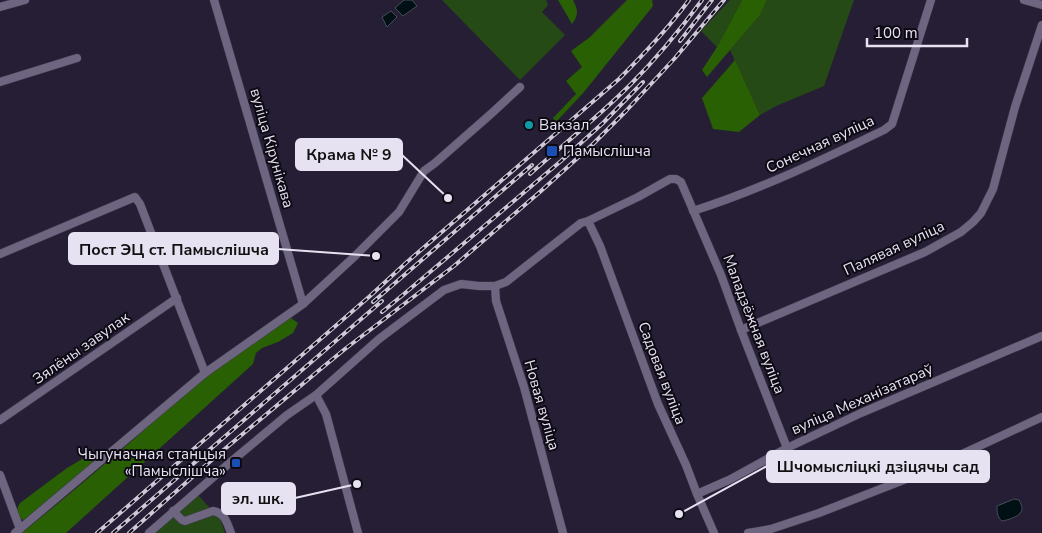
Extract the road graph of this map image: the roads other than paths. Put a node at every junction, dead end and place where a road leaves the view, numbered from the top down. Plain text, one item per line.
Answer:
1 (25, 0) edge
2 (214, 0) edge
3 (931, 0) edge
4 (1024, 0) edge
5 (1042, 5) edge
6 (0, 7) edge
7 (1042, 25) edge
8 (77, 58) dead end
9 (0, 82) edge
10 (520, 87) dead end
11 (693, 211) junction
12 (588, 221) junction
13 (0, 254) edge
14 (494, 286) junction
15 (177, 298) junction
16 (303, 304) junction
17 (741, 330) junction
18 (1042, 336) edge
19 (205, 373) junction
20 (316, 395) junction
21 (1042, 417) edge
22 (0, 420) edge
23 (788, 448) junction
24 (0, 476) edge
25 (697, 494) junction
26 (174, 511) junction
27 (17, 531) edge
28 (149, 533) edge
29 (231, 533) edge
30 (358, 533) edge
31 (563, 533) edge
32 (714, 533) edge
33 (748, 533) edge

1 - 6 street
2 - 16 street, вуліца Кірунікава
3 - 11 street, Сонечная вуліца
4 - 5 street
7 - 17 street, Палявая вуліца
8 - 9 street
10 - 16 street
11 - 12 street, Маладзёжная вуліца
11 - 17 street, Маладзёжная вуліца
12 - 14 street
12 - 25 street, Садовая вуліца
13 - 15 street
14 - 20 street
14 - 31 street, Новая вуліца
15 - 19 street
15 - 22 street, Зялёны завулак
16 - 19 street
17 - 23 street, Маладзёжная вуліца
18 - 23 street, вуліца Механізатараў
19 - 27 street
20 - 26 street
20 - 30 street
21 - 33 street
23 - 25 street, вуліца Механізатараў
24 - 27 street
25 - 32 street, Садовая вуліца
26 - 28 street
26 - 29 street

